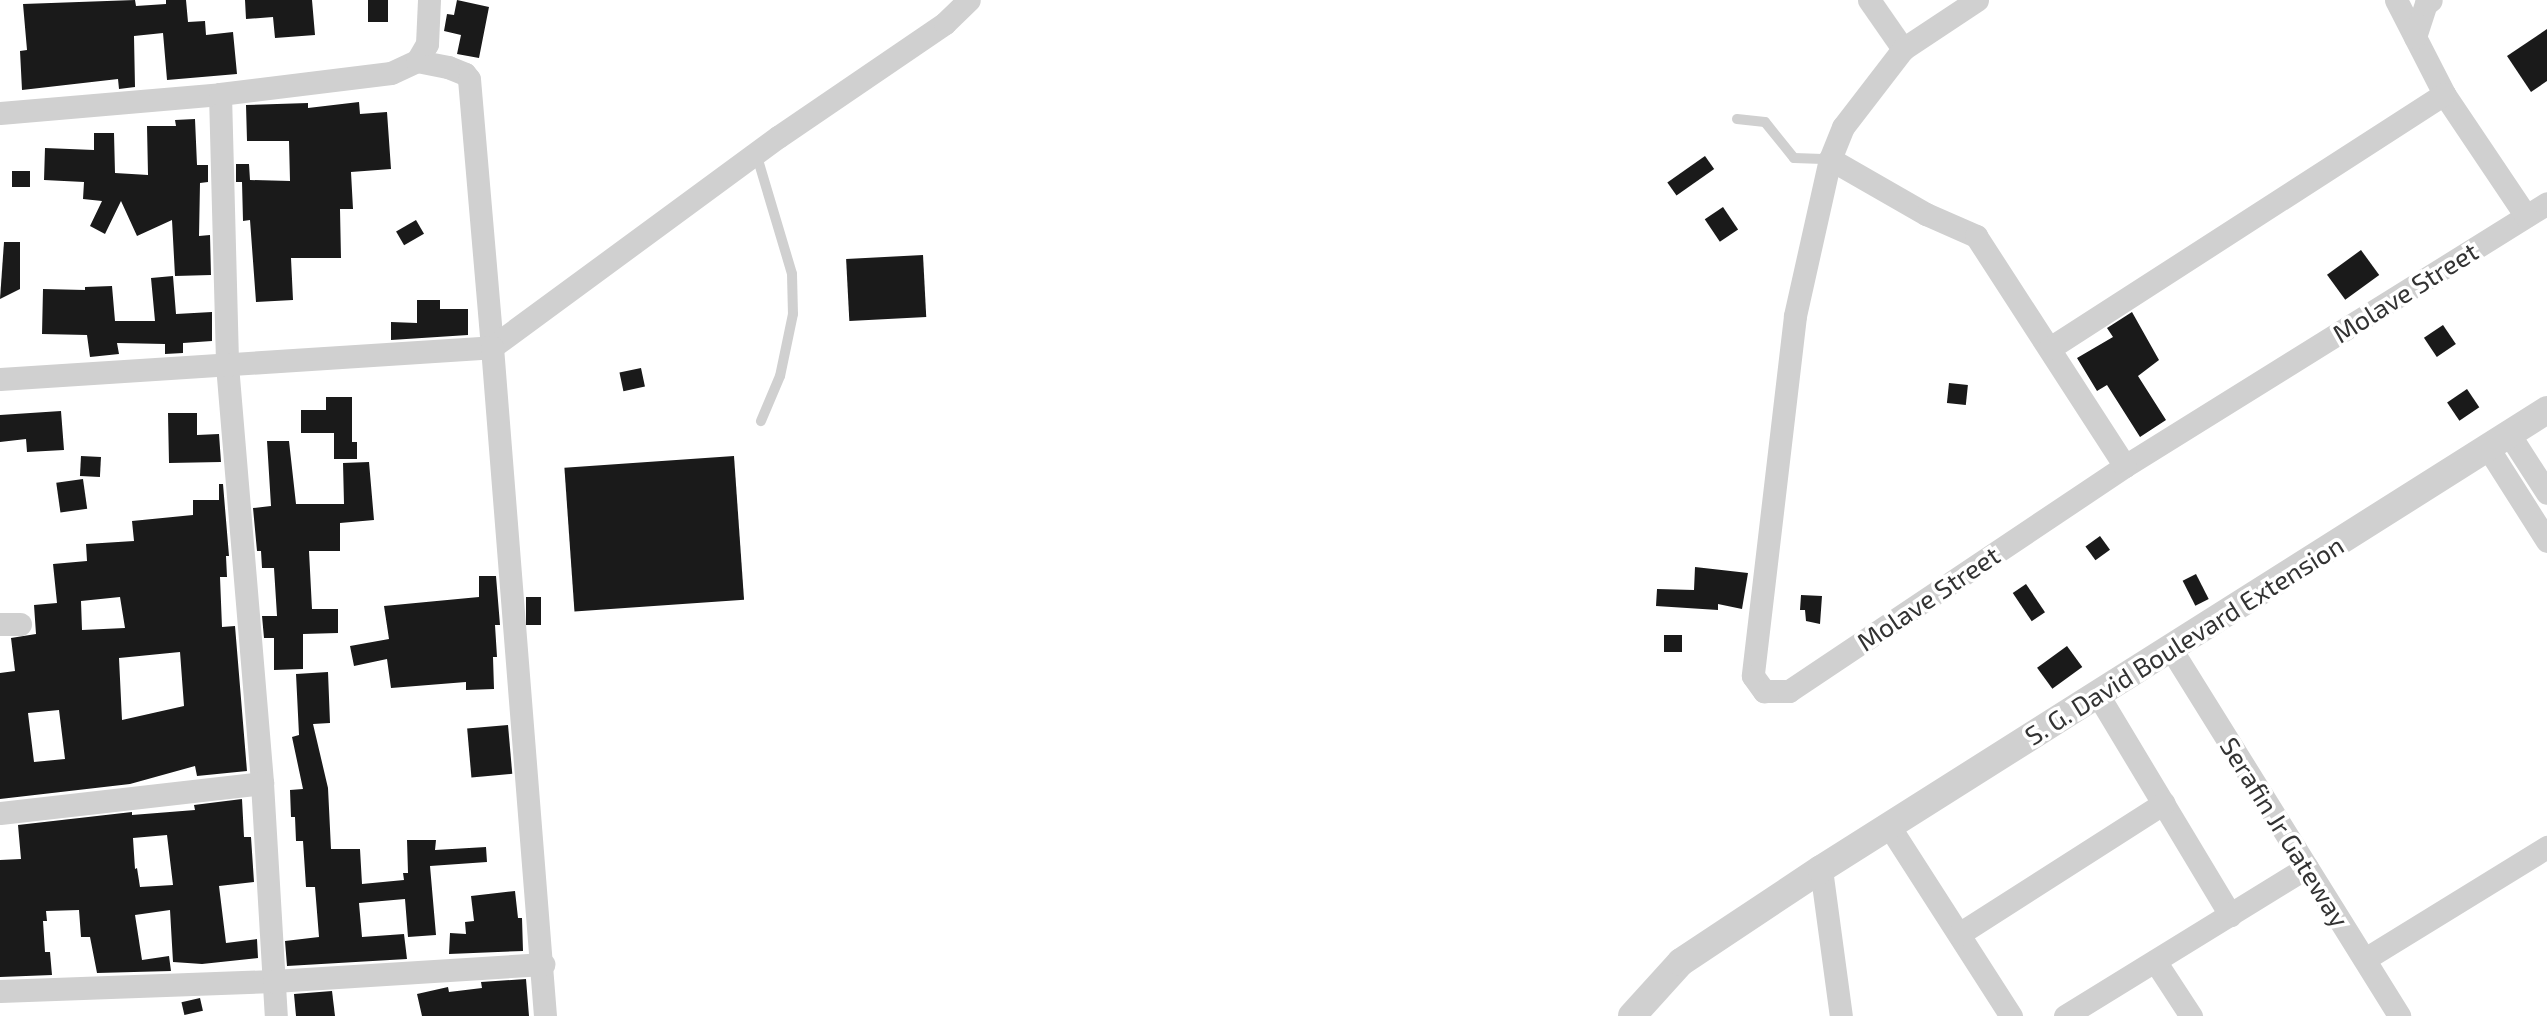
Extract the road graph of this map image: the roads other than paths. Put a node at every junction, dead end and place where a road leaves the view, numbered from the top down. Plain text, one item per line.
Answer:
1 (429, 0) edge
2 (969, 0) edge
3 (1868, 0) edge
4 (1977, 0) edge
5 (2396, 0) edge
6 (2431, 0) edge
7 (2415, 37) junction
8 (1903, 49) junction
9 (417, 61) junction
10 (220, 94) junction
11 (2444, 94) junction
12 (0, 113) edge
13 (1737, 119) dead end
14 (756, 153) junction
15 (1830, 159) junction
16 (2547, 203) edge
17 (2526, 216) junction
18 (492, 347) junction
19 (2050, 348) junction
20 (227, 365) junction
21 (0, 379) edge
22 (2547, 410) edge
23 (761, 421) dead end
24 (2499, 441) junction
25 (2125, 466) junction
26 (2547, 493) edge
27 (2547, 541) edge
28 (2171, 649) junction
29 (2098, 695) junction
30 (262, 783) junction
31 (2164, 803) junction
32 (0, 813) edge
33 (1889, 826) junction
34 (2547, 847) edge
35 (2307, 867) junction
36 (1821, 869) junction
37 (2230, 915) junction
38 (1959, 934) junction
39 (2365, 959) junction
40 (2155, 961) junction
41 (542, 964) junction
42 (274, 981) junction
43 (0, 991) edge
44 (276, 1016) edge
45 (545, 1016) edge
46 (1632, 1016) edge
47 (1841, 1016) edge
48 (2011, 1016) edge
49 (2065, 1016) edge
50 (2191, 1016) edge
51 (2399, 1016) edge

1 - 9 street
2 - 14 street
3 - 8 street
4 - 8 street
5 - 7 street
6 - 7 street
7 - 11 street
8 - 15 street
9 - 10 street
9 - 18 street
10 - 12 street
10 - 20 street
11 - 17 street
11 - 19 street
13 - 15 lane
14 - 18 street
14 - 23 lane
15 - 19 street
15 - 25 street, Molave Street
16 - 17 street, Molave Street
17 - 25 street, Molave Street
18 - 20 street
18 - 41 street
19 - 25 street
20 - 21 street
20 - 30 street
22 - 24 street, S. G. David Boulevard Extension
24 - 26 street
24 - 27 street
24 - 28 street, S. G. David Boulevard Extension
28 - 29 street, S. G. David Boulevard Extension
28 - 35 street, Serafin Jr Gateway
29 - 31 street
29 - 33 street, S. G. David Boulevard Extension
30 - 32 street
30 - 42 street
31 - 37 street
31 - 38 street
33 - 36 street, S. G. David Boulevard Extension
33 - 38 street
34 - 39 street
35 - 37 street
35 - 39 street, Serafin Jr Gateway
36 - 46 street, S. G. David Boulevard Extension
36 - 47 street
37 - 40 street
38 - 48 street
39 - 51 street, Serafin Jr Gateway
40 - 49 street
40 - 50 street
41 - 42 street
41 - 45 street
42 - 43 street
42 - 44 street

